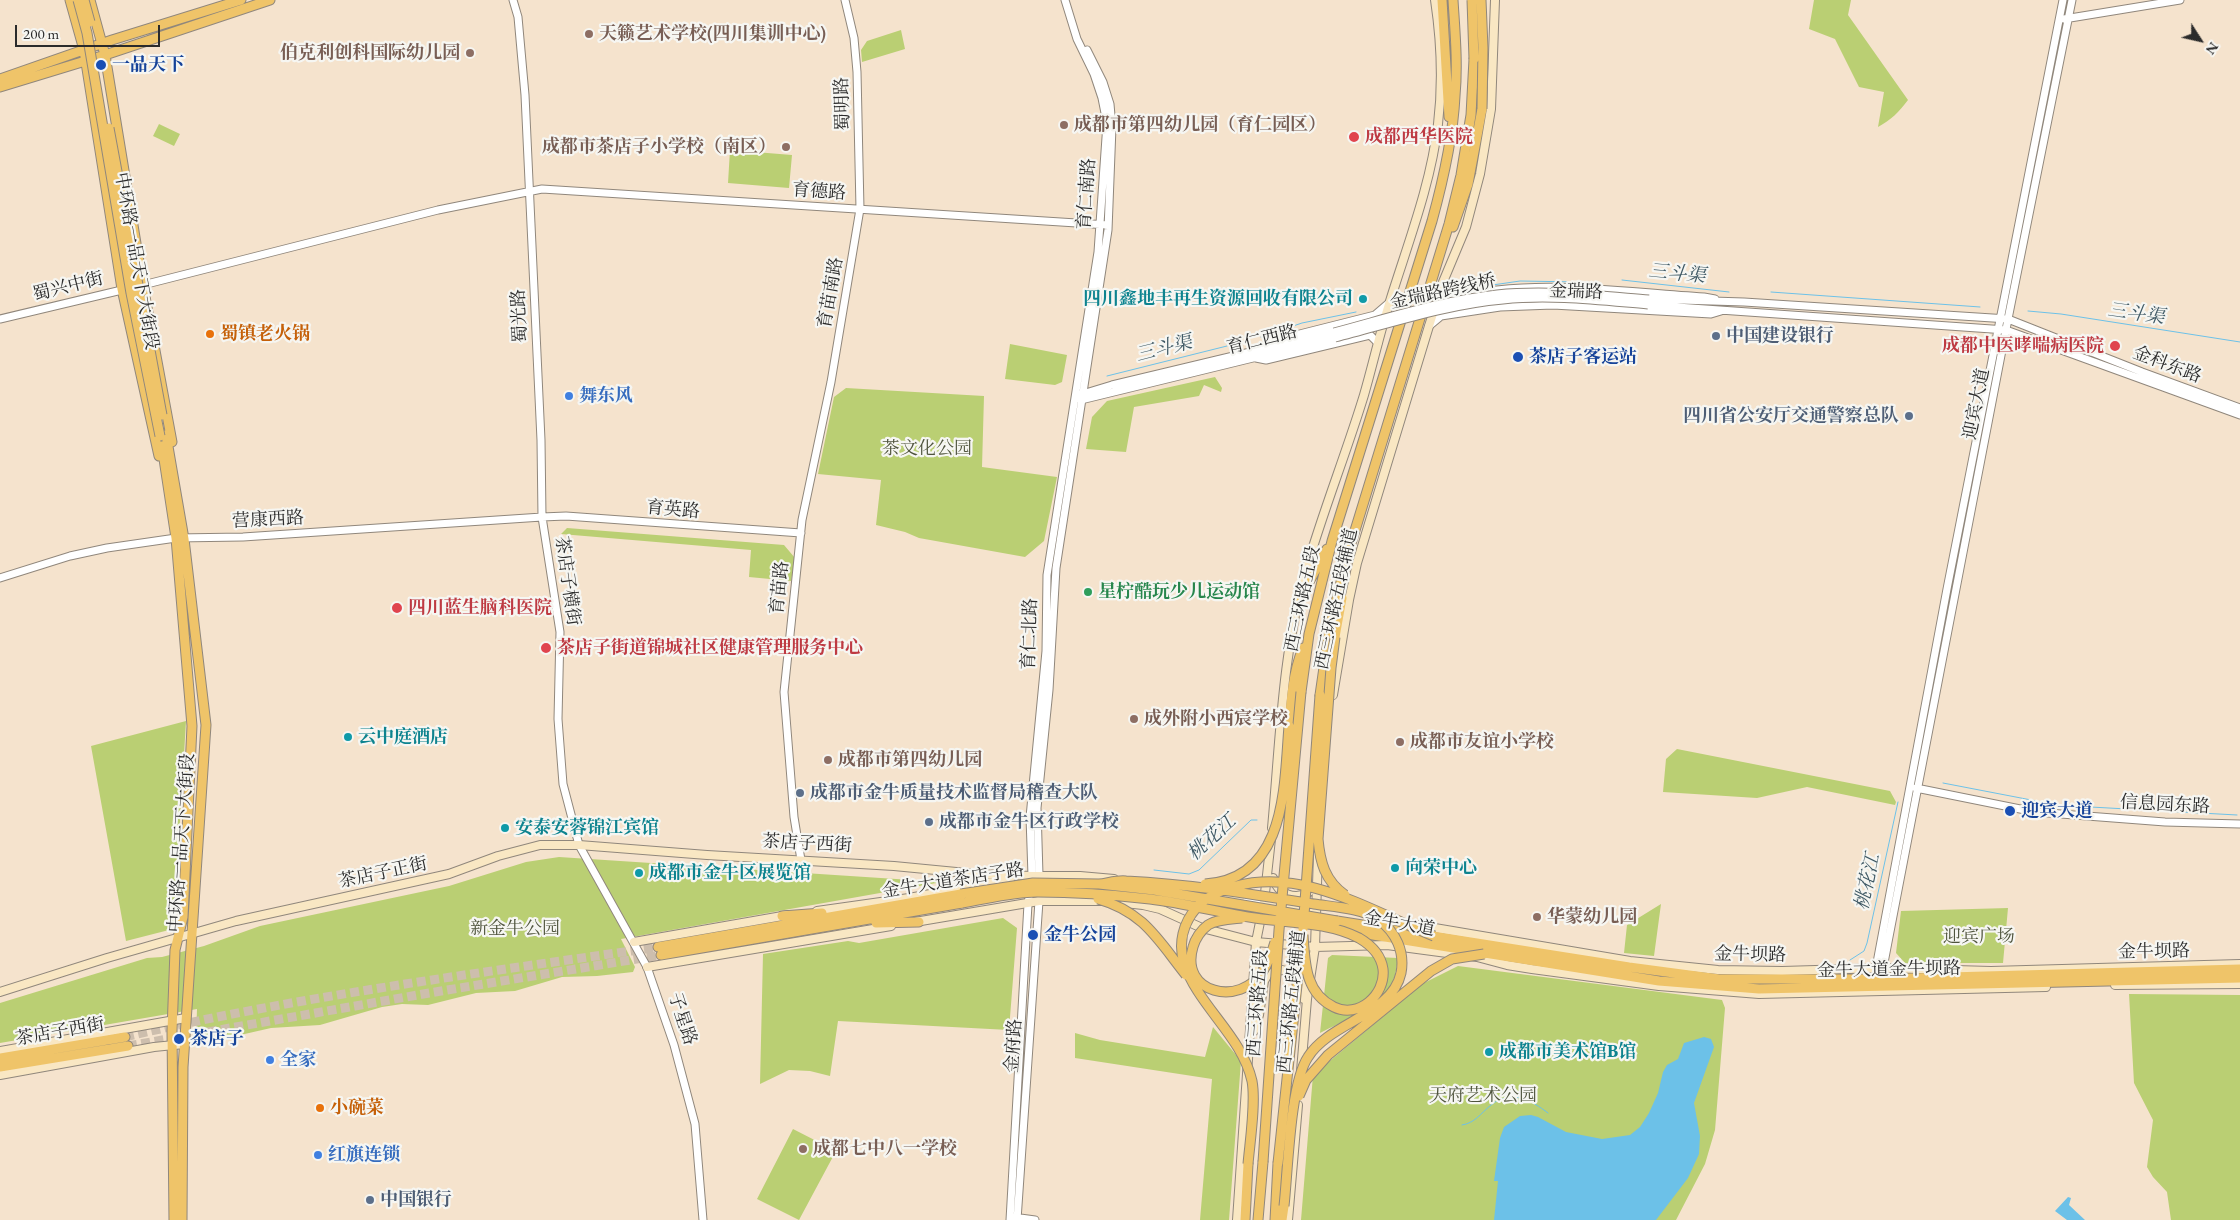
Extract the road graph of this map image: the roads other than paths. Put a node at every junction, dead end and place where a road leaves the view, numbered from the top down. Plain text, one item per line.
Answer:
1 (70, 0) edge
2 (78, 0) edge
3 (84, 0) edge
4 (90, 0) edge
5 (241, 0) edge
6 (270, 0) edge
7 (514, 0) edge
8 (845, 0) edge
9 (1065, 0) edge
10 (1070, 0) edge
11 (1435, 0) edge
12 (1442, 0) edge
13 (1453, 0) edge
14 (1472, 0) edge
15 (1480, 0) edge
16 (1488, 0) edge
17 (1495, 0) edge
18 (2063, 0) edge
19 (2072, 0) edge
20 (2180, 0) edge
21 (2068, 19) junction
22 (2059, 20) junction
23 (1481, 23) junction
24 (102, 44) junction
25 (84, 50) junction
26 (105, 55) junction
27 (86, 60) junction
28 (0, 79) edge
29 (0, 87) edge
30 (1450, 139) junction
31 (528, 190) junction
32 (860, 209) junction
33 (1105, 225) junction
34 (1442, 246) junction
35 (1443, 282) junction
36 (143, 286) junction
37 (122, 290) junction
38 (1389, 302) junction
39 (1648, 302) joint
40 (1725, 305) junction
41 (0, 319) edge
42 (2000, 319) junction
43 (2008, 319) junction
44 (1429, 326) junction
45 (2002, 329) junction
46 (1334, 335) joint
47 (1378, 343) junction
48 (1253, 355) junction
49 (831, 382) joint
50 (1080, 396) junction
51 (2240, 408) edge
52 (2240, 416) edge
53 (163, 436) junction
54 (541, 440) joint
55 (170, 473) junction
56 (542, 517) junction
57 (801, 533) junction
58 (180, 538) junction
59 (1332, 541) junction
60 (1349, 550) junction
61 (0, 578) edge
62 (1299, 600) junction
63 (1309, 634) junction
64 (1915, 788) junction
65 (2240, 824) edge
66 (579, 845) junction
67 (1270, 856) junction
68 (801, 860) junction
69 (1036, 875) junction
70 (1316, 879) junction
71 (1100, 884) junction
72 (1174, 886) junction
73 (1080, 895) junction
74 (1240, 898) joint
75 (962, 899) junction
76 (1039, 901) junction
77 (1264, 902) junction
78 (1356, 902) junction
79 (1028, 904) junction
80 (1256, 907) joint
81 (1315, 908) junction
82 (880, 909) junction
83 (782, 916) junction
84 (1252, 917) junction
85 (919, 922) junction
86 (845, 924) junction
87 (1335, 929) junction
88 (1279, 930) junction
89 (192, 933) junction
90 (1303, 935) junction
91 (1434, 936) junction
92 (178, 937) junction
93 (634, 942) junction
94 (1256, 942) junction
95 (1315, 947) junction
96 (1543, 952) joint
97 (1484, 954) junction
98 (1541, 963) joint
99 (1646, 963) junction
100 (2240, 964) edge
101 (647, 967) junction
102 (1880, 968) junction
103 (2240, 969) edge
104 (1662, 972) junction
105 (2240, 978) edge
106 (1648, 980) junction
107 (2240, 984) edge
108 (1659, 986) junction
109 (1719, 986) junction
110 (1879, 986) junction
111 (1196, 988) junction
112 (0, 992) edge
113 (1731, 992) junction
114 (1306, 1011) junction
115 (186, 1018) junction
116 (173, 1020) junction
117 (1250, 1040) junction
118 (184, 1044) junction
119 (172, 1046) junction
120 (0, 1051) edge
121 (0, 1058) edge
122 (0, 1067) edge
123 (0, 1075) edge
124 (1293, 1113) junction
125 (1014, 1219) edge
126 (174, 1220) edge
127 (182, 1220) edge
128 (704, 1220) edge
129 (1035, 1220) edge
130 (1237, 1220) edge
131 (1245, 1220) edge
132 (1258, 1220) edge
133 (1275, 1220) edge
134 (1282, 1220) edge
135 (1288, 1220) edge

1 - 25 main road, 中环路一品天下大街段
2 - 53 main road, bridge
3 - 53 main road, bridge
4 - 24 main road, 中环路一品天下大街段
5 - 24 main road
6 - 26 main road
7 - 31 street, 蜀光路
8 - 32 street, 蜀明路
9 - 33 street, 育仁南路
10 - 33 street
11 - 38 main road, 西三环路五段辅道
12 - 30 main road
13 - 30 main road, 西三环路五段
14 - 34 main road, 西三环路五段, bridge
15 - 23 main road, bridge
16 - 23 main road, bridge
17 - 35 main road, 西三环路五段辅道
18 - 22 street, 迎宾大道
19 - 21 street, 迎宾大道
20 - 21 street
21 - 22 street
21 - 43 street, 迎宾大道
22 - 42 street, 迎宾大道
23 - 34 main road, bridge
24 - 25 main road
24 - 26 main road, 中环路一品天下大街段
25 - 27 main road, 中环路一品天下大街段
25 - 28 main road
26 - 27 main road
26 - 36 main road, 中环路一品天下大街段
27 - 29 main road
27 - 37 main road, 中环路一品天下大街段
30 - 59 main road, 西三环路五段
31 - 32 street, 育德路
31 - 36 street, 育德路
31 - 54 street, 蜀光路
32 - 33 street, 育德路
32 - 49 street, 育苗南路
33 - 50 street, 育仁南路
34 - 60 main road, 西三环路五段
35 - 40 street, 金瑞路
35 - 44 main road, 西三环路五段辅道
36 - 37 street, 蜀兴中街
36 - 55 main road, 中环路一品天下大街段
37 - 41 street, 蜀兴中街
37 - 55 main road, 中环路一品天下大街段
38 - 47 main road, 西三环路五段辅道
38 - 48 street
39 - 40 street, 金瑞路
39 - 46 street, 金瑞路跨线桥, bridge
40 - 42 street, 金瑞路
40 - 44 street, 金瑞路
40 - 45 street, 金瑞路
42 - 43 street, 金科东路
42 - 45 street, 迎宾大道
43 - 45 street, 迎宾大道
43 - 51 street, 金科东路
44 - 70 main road, 西三环路五段辅道
45 - 52 street, 金科东路
45 - 64 street, 迎宾大道
46 - 48 street, 育仁西路
47 - 48 street
47 - 62 main road, 西三环路五段辅道
48 - 50 street, 育仁西路
49 - 57 street, 育苗路
50 - 69 street, 育仁南路
53 - 55 main road, 中环路一品天下大街段
54 - 56 street, 茶店子横街
55 - 58 main road, 中环路一品天下大街段
56 - 57 street, 育英路
56 - 58 street, 营康西路
56 - 66 street, 茶店子横街
57 - 68 street, 育苗路
58 - 61 street, 营康西路
58 - 89 main road, 中环路一品天下大街段
58 - 92 main road, 中环路一品天下大街段
59 - 62 main road
59 - 63 main road, 西三环路五段
60 - 78 main road, bridge
60 - 90 main road, 西三环路五段, bridge
62 - 67 main road, 西三环路五段辅道
63 - 72 main road, bridge
63 - 88 main road, 西三环路五段, bridge
64 - 65 street, 信息园东路
64 - 102 street, 迎宾大道
66 - 68 main road, 茶店子西街
66 - 89 main road, 茶店子正街
66 - 93 street, 子星路
67 - 70 main road
67 - 77 main road, 西三环路五段辅道
68 - 69 main road, 茶店子西街
69 - 74 main road
69 - 76 main road, 金府路
69 - 79 street, 金府路
69 - 83 main road
70 - 81 main road, 西三环路五段辅道
71 - 72 main road, bridge
71 - 75 main road, 金牛大道茶店子路, bridge
71 - 80 main road, 金牛大道茶店子路, bridge
72 - 124 main road, bridge
73 - 75 main road, 金牛大道茶店子路, bridge
73 - 84 main road, 金牛大道茶店子路, bridge
73 - 111 main road, bridge
74 - 77 street
75 - 82 main road, 金牛大道茶店子路
75 - 86 main road, 金牛大道茶店子路
76 - 79 main road, 金牛坝路
76 - 94 main road, 金牛坝路
76 - 125 street, 金府路
77 - 81 main road, 金牛坝路
77 - 94 main road, 西三环路五段辅道
78 - 91 main road, bridge
78 - 111 main road, bridge
79 - 85 main road, 金牛坝路
79 - 125 street, 金府路
80 - 91 main road, 金牛大道, bridge
81 - 95 main road, 西三环路五段辅道
81 - 99 main road, 金牛坝路
82 - 83 main road
82 - 86 main road, 金牛大道茶店子路
83 - 93 main road
84 - 87 main road, 金牛大道, bridge
84 - 88 main road, bridge
85 - 86 main road
85 - 101 main road, 金牛坝路
87 - 90 main road, bridge
87 - 97 main road, 金牛大道, bridge
88 - 132 main road, 西三环路五段, bridge
89 - 92 main road, 茶店子正街
89 - 115 main road, 中环路一品天下大街段
90 - 133 main road, 西三环路五段, bridge
91 - 96 main road, 金牛大道
92 - 112 main road
92 - 116 main road, 中环路一品天下大街段
93 - 101 street, 子星路
94 - 95 main road, 金牛坝路
94 - 117 main road, 西三环路五段辅道
95 - 108 main road, 金牛坝路
95 - 114 main road, 西三环路五段辅道
96 - 104 main road, 金牛大道金牛坝路
97 - 98 main road, 金牛大道
97 - 124 main road, bridge
98 - 106 main road, 金牛大道金牛坝路
99 - 102 main road, 金牛坝路
99 - 104 main road
100 - 102 main road, 金牛坝路
101 - 128 street, 子星路
102 - 110 street, 迎宾大道
103 - 110 main road, 金牛大道金牛坝路
104 - 110 main road, 金牛大道金牛坝路
105 - 110 main road, 金牛大道金牛坝路
106 - 108 main road
106 - 109 main road, 金牛大道金牛坝路
107 - 110 main road, 金牛坝路
108 - 113 main road, 金牛坝路
109 - 110 main road, 金牛大道金牛坝路
109 - 113 main road
110 - 113 main road, 金牛坝路
111 - 131 main road, bridge
114 - 117 main road
114 - 135 main road, 西三环路五段辅道
115 - 116 main road
115 - 118 main road, 中环路一品天下大街段
116 - 119 main road, 中环路一品天下大街段
116 - 120 main road
117 - 130 main road, 西三环路五段辅道
118 - 119 main road
118 - 127 main road, 中环路一品天下大街段
119 - 123 main road
119 - 126 main road, 中环路一品天下大街段
121 - 122 main road, 茶店子西街
124 - 134 main road, bridge
125 - 129 street

